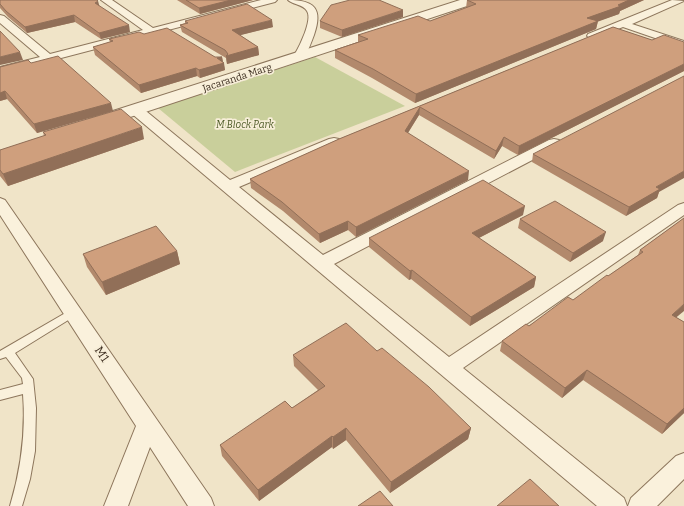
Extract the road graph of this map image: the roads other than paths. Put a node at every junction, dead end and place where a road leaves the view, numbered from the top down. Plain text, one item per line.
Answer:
1 (106, 0) edge
2 (272, 0) edge
3 (293, 0) edge
4 (472, 0) edge
5 (680, 0) edge
6 (247, 3) edge
7 (0, 18) edge
8 (623, 24) junction
9 (166, 28) junction
10 (152, 32) junction
11 (179, 35) edge
12 (579, 42) edge
13 (684, 45) edge
14 (300, 56) junction
15 (48, 58) junction
16 (0, 71) edge
17 (136, 110) junction
18 (83, 126) edge
19 (567, 137) edge
20 (345, 138) edge
21 (227, 186) junction
22 (0, 203) edge
23 (684, 208) edge
24 (321, 263) junction
25 (74, 312) junction
26 (4, 353) edge
27 (448, 368) junction
28 (29, 388) junction
29 (0, 395) edge
30 (148, 424) junction
31 (684, 463) edge
32 (16, 506) edge
33 (116, 506) edge
34 (202, 506) edge
35 (615, 506) edge
36 (640, 506) edge

1 - 10 street
2 - 6 street
3 - 14 street
4 - 14 street, Jacaranda Marg
5 - 8 street
6 - 9 street
7 - 15 street
8 - 12 street
8 - 13 street
9 - 10 street
9 - 11 street
10 - 15 street
14 - 17 street, Jacaranda Marg
15 - 16 street
17 - 18 street, Jacaranda Marg
17 - 21 street
19 - 24 street
20 - 21 street
21 - 24 street
22 - 25 street, M1
23 - 27 street
24 - 27 street
25 - 26 lane
25 - 30 street, M1
26 - 28 lane
27 - 35 street
28 - 29 lane
28 - 32 lane
30 - 33 street
30 - 34 street, M1
31 - 36 street

